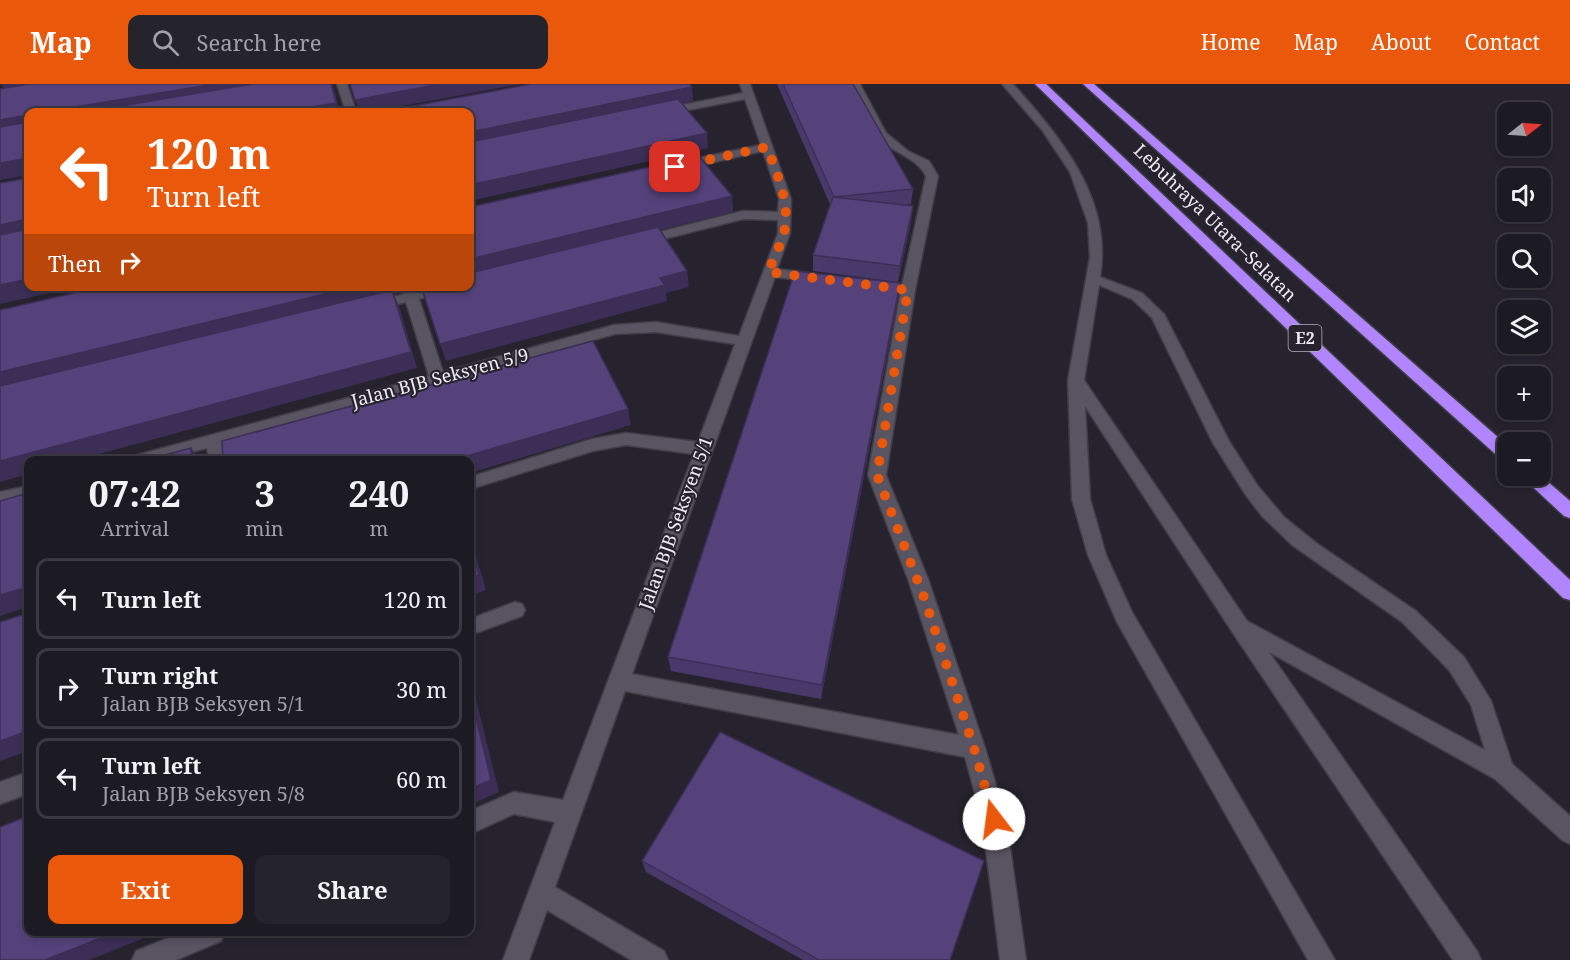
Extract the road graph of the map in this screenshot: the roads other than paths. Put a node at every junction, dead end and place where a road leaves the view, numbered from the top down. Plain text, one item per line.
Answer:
1 (342, 84) edge
2 (855, 84) edge
3 (1008, 84) edge
4 (1040, 84) edge
5 (1088, 84) edge
6 (746, 89) edge
7 (350, 108) edge
8 (655, 114) edge
9 (767, 147) junction
10 (664, 169) edge
11 (785, 216) junction
12 (629, 243) edge
13 (768, 272) junction
14 (1093, 279) junction
15 (826, 280) edge
16 (410, 292) edge
17 (354, 311) edge
18 (743, 341) junction
19 (438, 379) junction
20 (1076, 380) junction
21 (215, 440) junction
22 (1497, 446) edge
23 (703, 449) junction
24 (156, 456) edge
25 (216, 456) edge
26 (474, 482) edge
27 (1541, 486) edge
28 (24, 493) edge
29 (0, 499) edge
30 (1570, 511) edge
31 (1570, 592) edge
32 (515, 610) dead end
33 (474, 625) edge
34 (1240, 627) junction
35 (619, 681) junction
36 (974, 748) junction
37 (1503, 771) junction
38 (24, 785) edge
39 (0, 794) edge
40 (570, 813) junction
41 (474, 820) edge
42 (1570, 832) edge
43 (541, 893) junction
44 (202, 936) edge
45 (145, 960) edge
46 (516, 960) edge
47 (655, 960) edge
48 (1013, 960) edge
49 (1322, 960) edge
50 (1468, 960) edge

1 - 7 street
2 - 36 street
3 - 14 street
4 - 31 highway, Lebuhraya Utara–Selatan / E2
5 - 22 highway, Lebuhraya Utara–Selatan / E2
6 - 8 street
6 - 9 street, Jalan BJB Seksyen 5/1
9 - 10 street
9 - 11 street, Jalan BJB Seksyen 5/1
11 - 12 street
11 - 13 street, Jalan BJB Seksyen 5/1
13 - 15 street
13 - 18 street, Jalan BJB Seksyen 5/1
14 - 20 street
14 - 37 street
16 - 17 street
16 - 19 street
18 - 19 street, Jalan BJB Seksyen 5/9
18 - 23 street, Jalan BJB Seksyen 5/1
19 - 21 street, Jalan BJB Seksyen 5/9
20 - 34 street
20 - 49 street
21 - 24 street, Jalan BJB Seksyen 5/9
21 - 25 street
23 - 26 street
23 - 35 street, Jalan BJB Seksyen 5/1
27 - 30 highway
28 - 29 street
32 - 33 street
34 - 37 street
34 - 50 street
35 - 36 street
35 - 40 street, Jalan BJB Seksyen 5/1
36 - 48 street
37 - 42 street
38 - 39 street
40 - 41 street
40 - 43 street, Jalan BJB Seksyen 5/1
43 - 46 street, Jalan BJB Seksyen 5/1
43 - 47 street
44 - 45 street

